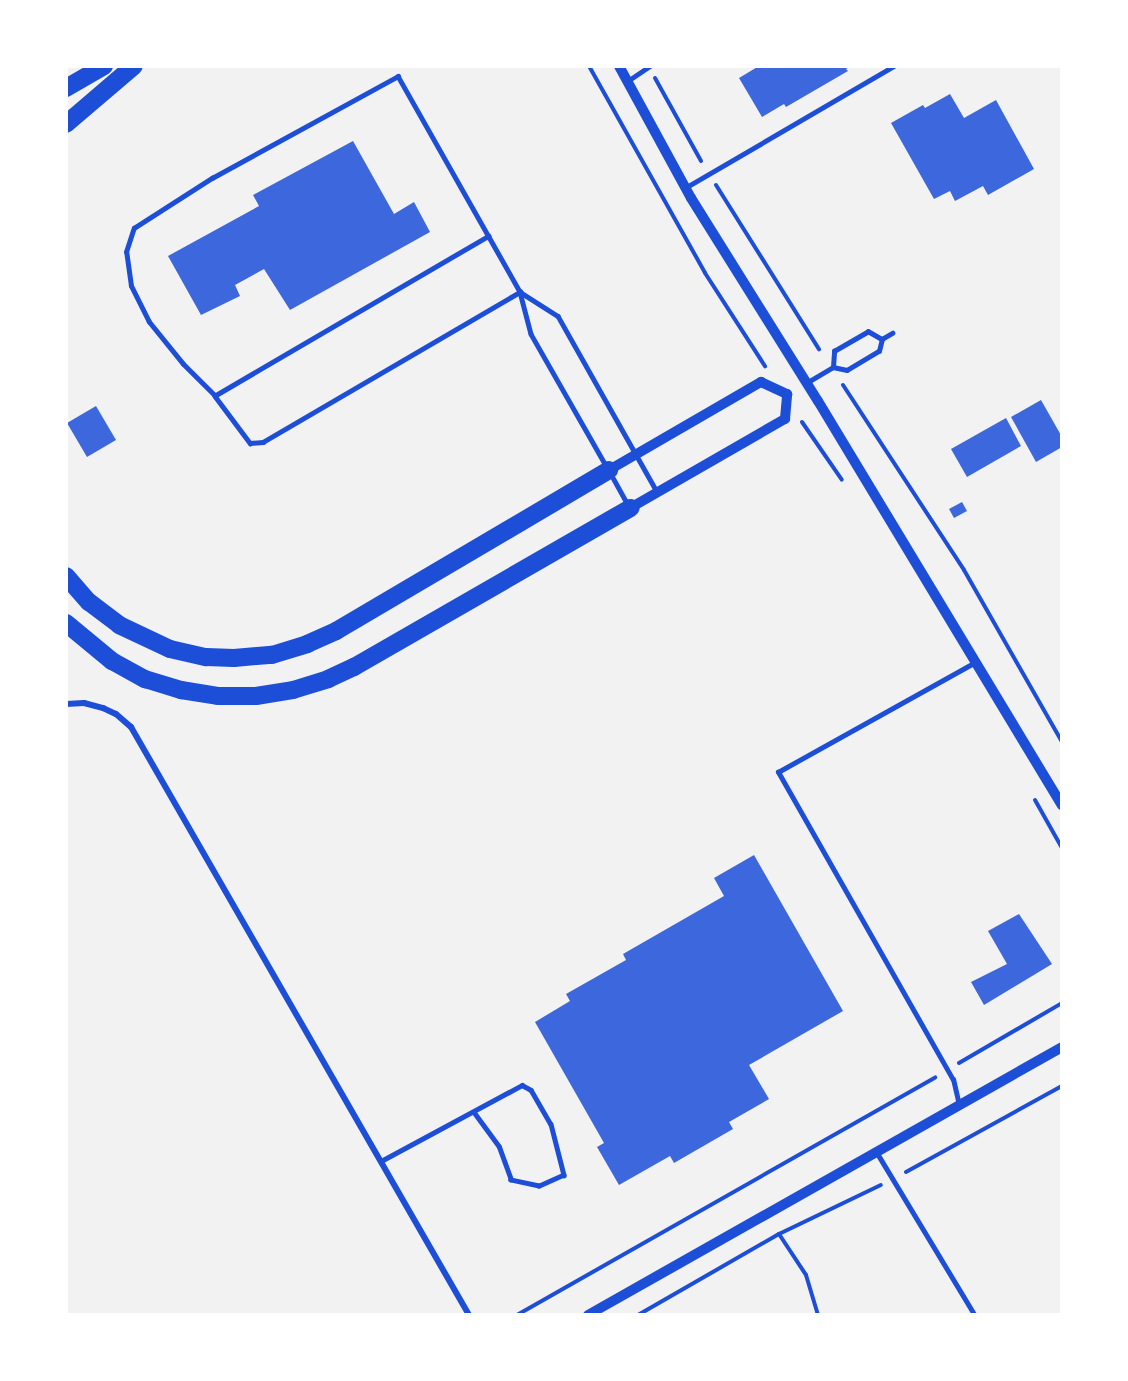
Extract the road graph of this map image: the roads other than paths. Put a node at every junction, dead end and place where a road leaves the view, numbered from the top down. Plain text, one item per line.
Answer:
1 (104, 66) edge
2 (134, 66) edge
3 (619, 66) edge
4 (649, 66) edge
5 (894, 66) edge
6 (626, 81) junction
7 (66, 88) edge
8 (66, 124) edge
9 (685, 188) junction
10 (489, 236) junction
11 (520, 292) junction
12 (892, 333) dead end
13 (882, 339) junction
14 (833, 367) junction
15 (807, 383) junction
16 (787, 394) junction
17 (214, 396) junction
18 (637, 454) junction
19 (609, 470) junction
20 (658, 492) junction
21 (630, 508) junction
22 (66, 576) edge
23 (66, 623) edge
24 (975, 662) junction
25 (66, 704) edge
26 (1062, 805) edge
27 (1062, 1047) edge
28 (959, 1105) junction
29 (474, 1113) junction
30 (876, 1151) junction
31 (381, 1161) junction
32 (469, 1315) edge
33 (588, 1315) edge
34 (975, 1315) edge

1 - 7 highway
2 - 8 highway
3 - 6 street
4 - 6 lane
5 - 9 lane
6 - 9 street
9 - 15 street
10 - 11 lane
10 - 17 lane
10 - 17 lane
11 - 17 lane
11 - 18 lane
11 - 19 lane
12 - 13 lane
13 - 14 lane
13 - 14 lane
14 - 15 lane
15 - 16 street
15 - 24 street
16 - 18 street
16 - 20 street
18 - 19 street
18 - 20 lane
19 - 21 lane
19 - 22 highway
20 - 21 street
21 - 23 highway
24 - 26 street
24 - 28 lane
25 - 31 street
27 - 28 street
28 - 30 street
29 - 29 lane
29 - 31 lane
30 - 33 street
30 - 34 lane
31 - 32 street

